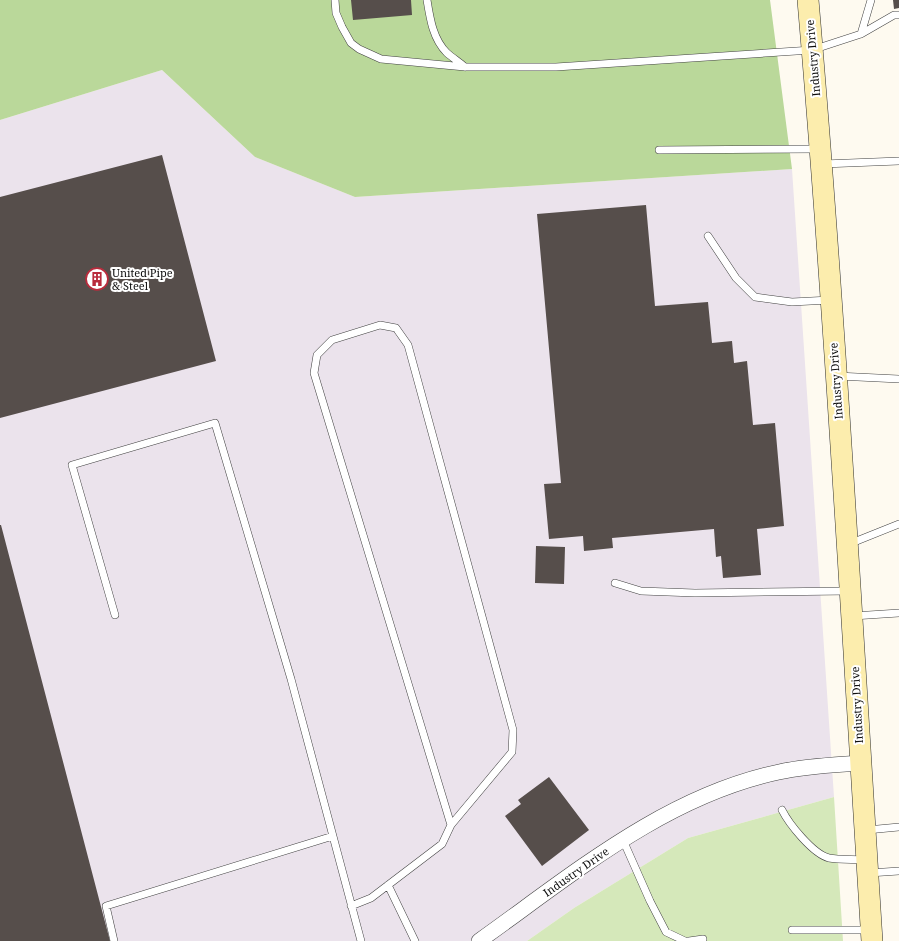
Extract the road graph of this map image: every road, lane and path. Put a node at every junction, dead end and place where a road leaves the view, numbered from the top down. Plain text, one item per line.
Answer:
1 (335, 0) edge
2 (427, 0) edge
3 (808, 0) edge
4 (872, 0) edge
5 (899, 15) edge
6 (861, 34) junction
7 (812, 50) junction
8 (465, 67) junction
9 (659, 150) dead end
10 (821, 156) junction
11 (899, 161) edge
12 (708, 236) dead end
13 (830, 300) junction
14 (835, 376) junction
15 (899, 379) edge
16 (899, 524) edge
17 (847, 545) junction
18 (616, 583) dead end
19 (850, 590) junction
20 (899, 613) edge
21 (116, 615) dead end
22 (852, 617) junction
23 (860, 763) junction
24 (782, 810) dead end
25 (451, 825) junction
26 (899, 826) edge
27 (864, 830) junction
28 (333, 836) junction
29 (622, 840) junction
30 (867, 866) junction
31 (899, 871) edge
32 (388, 885) junction
33 (351, 906) junction
34 (792, 930) dead end
35 (871, 936) edge
36 (703, 939) dead end
37 (114, 941) edge
38 (361, 941) edge
39 (415, 941) edge
40 (479, 941) edge
41 (685, 941) edge
42 (689, 941) edge

1 - 8 lane
2 - 8 lane
3 - 7 street, Industry Drive
4 - 6 lane
5 - 6 lane
6 - 7 lane
7 - 8 lane
7 - 10 street, Industry Drive
9 - 10 lane
10 - 11 lane
10 - 13 street, Industry Drive
12 - 13 lane
13 - 14 street, Industry Drive
14 - 15 lane
14 - 17 street, Industry Drive
16 - 17 lane
17 - 19 street, Industry Drive
18 - 19 lane
19 - 22 street, Industry Drive
20 - 22 lane
21 - 28 lane
22 - 23 street, Industry Drive
23 - 27 street, Industry Drive
23 - 29 street, Industry Drive
24 - 30 lane
25 - 25 lane
25 - 32 lane
26 - 27 lane
27 - 30 street, Industry Drive
28 - 33 lane
28 - 37 lane
29 - 40 street, Industry Drive
29 - 41 lane
30 - 31 lane
30 - 35 street, Industry Drive
32 - 33 lane
32 - 39 lane
33 - 38 lane
34 - 35 lane
36 - 42 lane

